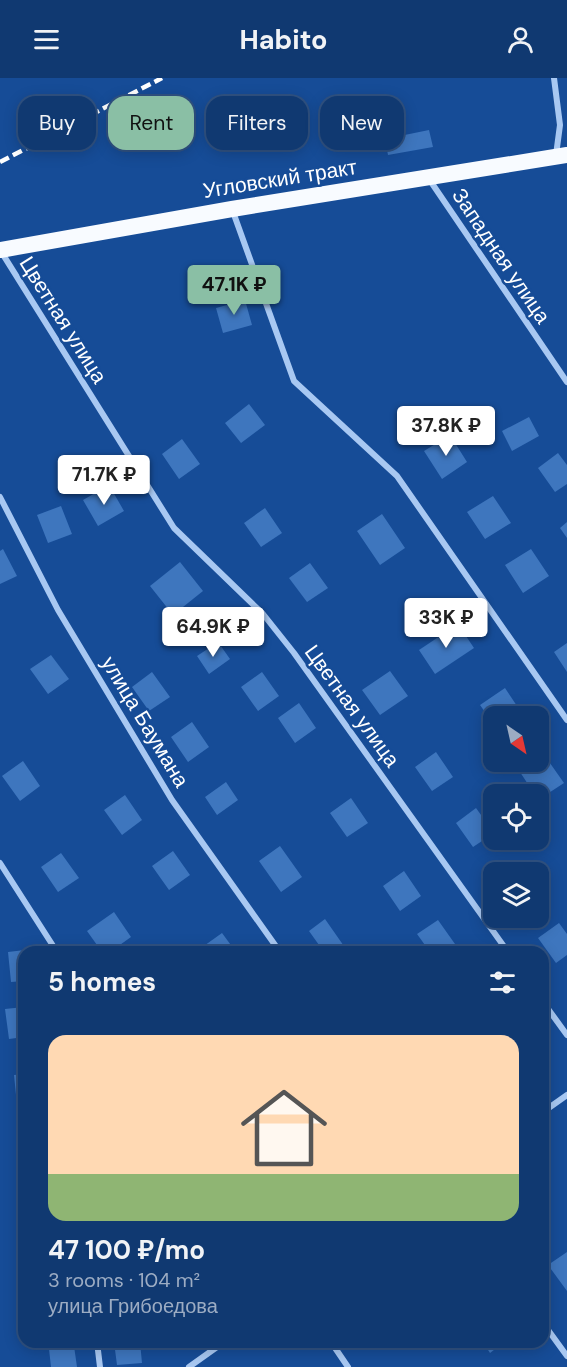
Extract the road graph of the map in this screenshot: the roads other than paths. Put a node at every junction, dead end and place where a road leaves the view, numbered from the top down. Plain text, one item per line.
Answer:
1 (555, 78) edge
2 (561, 157) edge
3 (428, 178) junction
4 (232, 209) junction
5 (0, 250) edge
6 (567, 382) edge
7 (0, 497) edge
8 (567, 720) edge
9 (0, 862) edge
10 (52, 946) edge
11 (276, 946) edge
12 (504, 946) edge
13 (549, 1010) edge
14 (567, 1035) edge
15 (567, 1095) edge
16 (549, 1108) edge
17 (549, 1331) edge
18 (97, 1348) edge
19 (216, 1348) edge
20 (335, 1348) edge
21 (567, 1356) edge
22 (100, 1367) edge
23 (189, 1367) edge
24 (348, 1367) edge

1 - 2 street
2 - 3 highway, Угловский тракт
3 - 4 highway, Угловский тракт
3 - 6 street, Западная улица
4 - 5 highway, Угловский тракт
4 - 8 street
5 - 12 street, Цветная улица
7 - 11 street, улица Баумана
9 - 10 street
13 - 14 street
15 - 16 street
17 - 21 street
18 - 22 street
19 - 23 street
20 - 24 street

